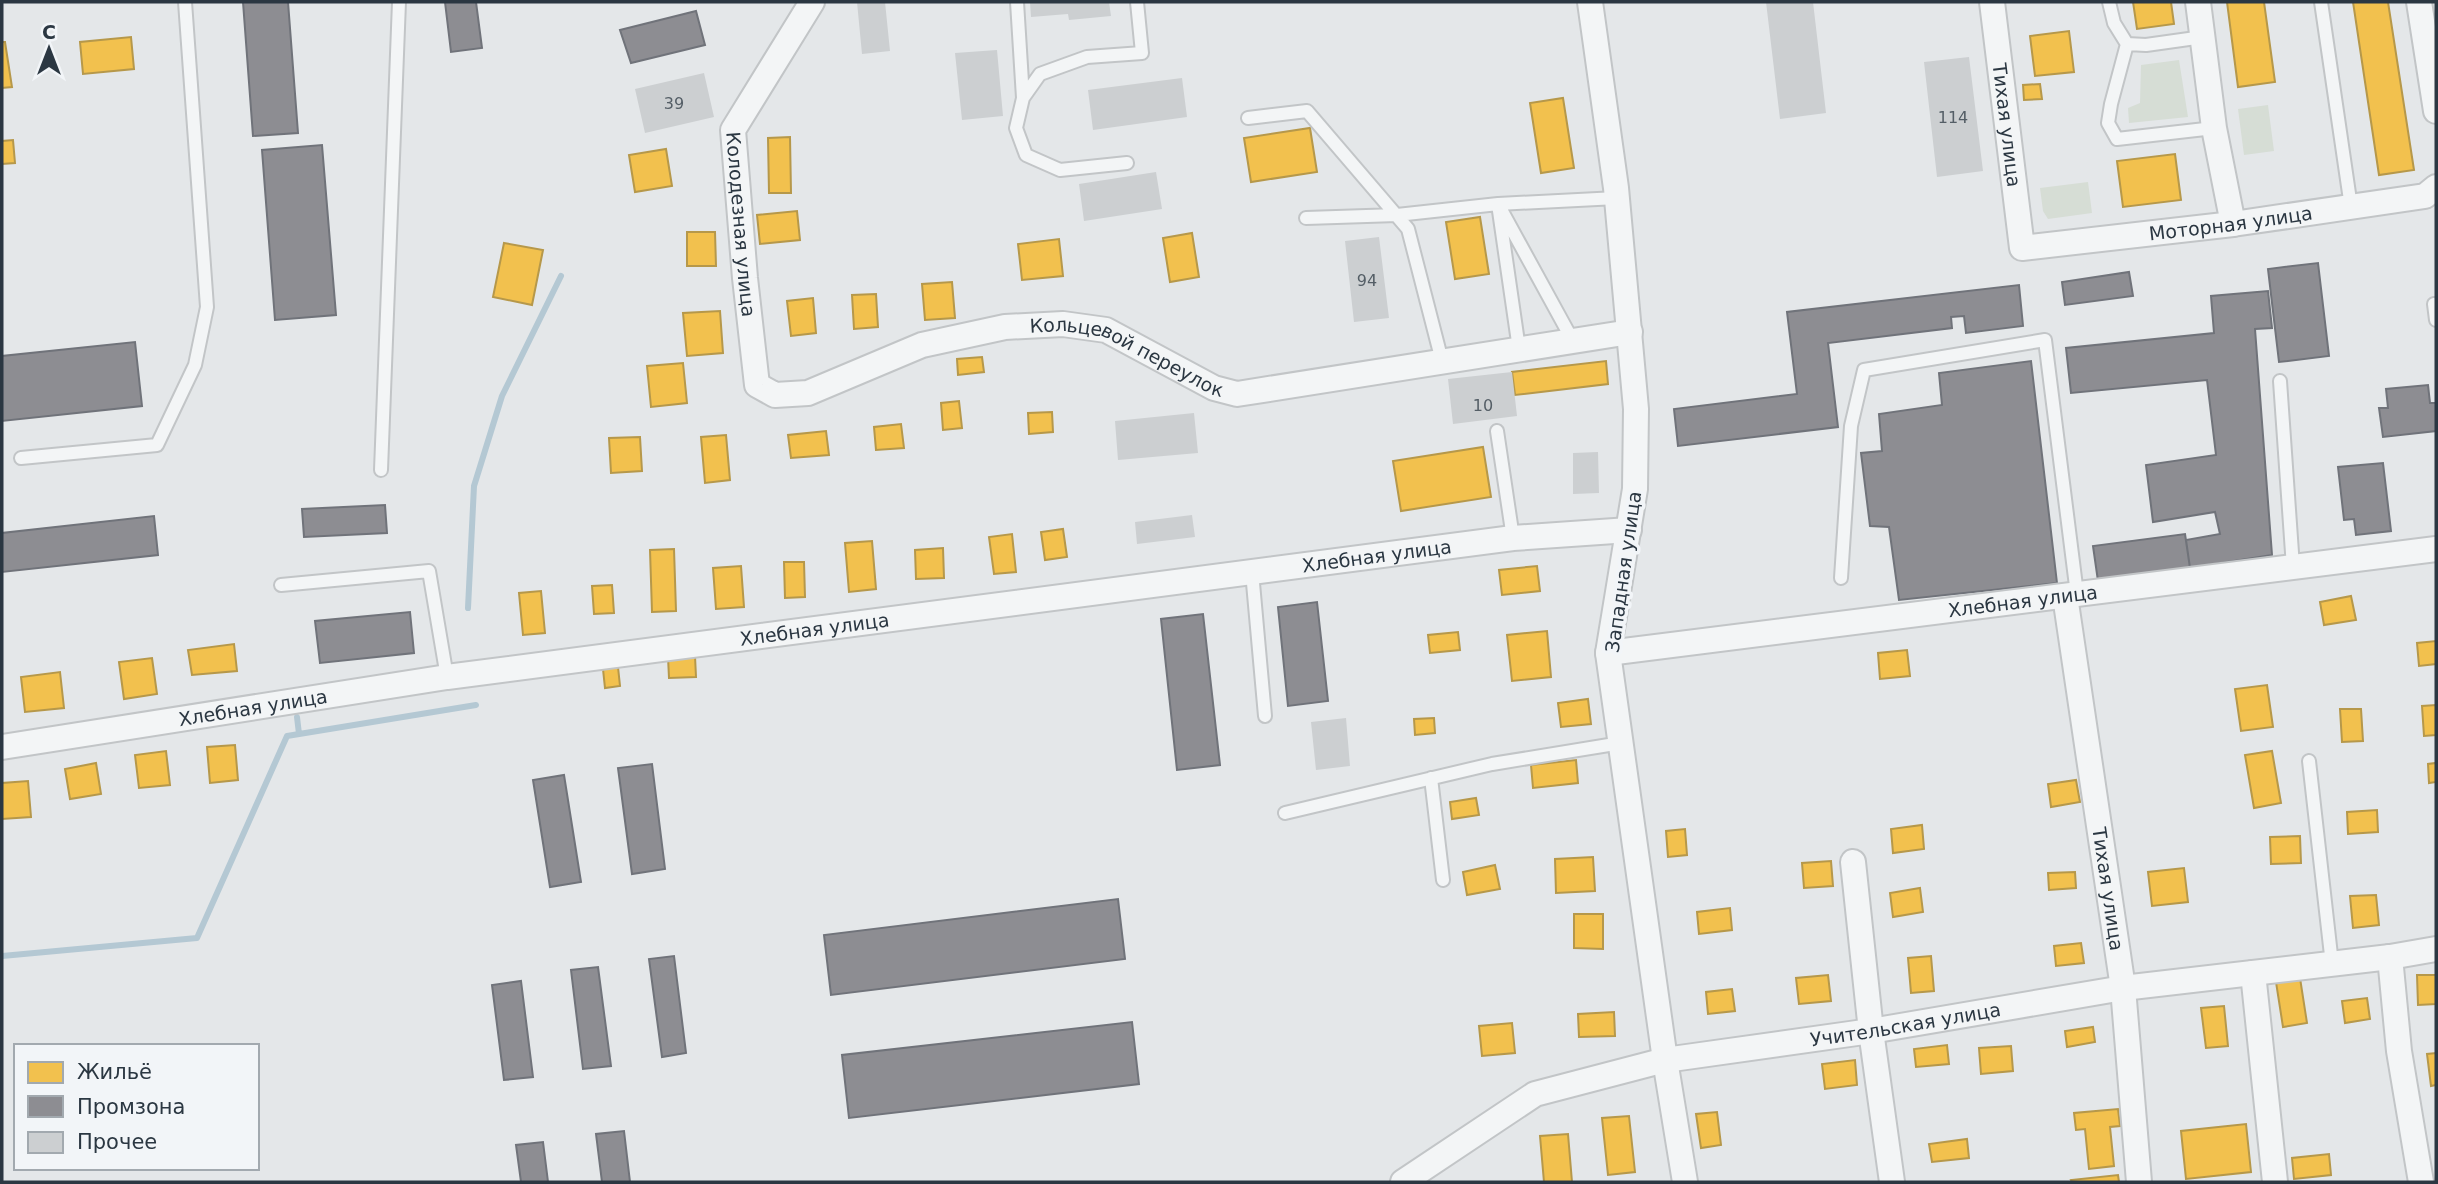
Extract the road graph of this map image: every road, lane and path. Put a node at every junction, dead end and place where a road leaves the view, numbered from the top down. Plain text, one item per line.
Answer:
1 (185, 2) edge
2 (399, 2) edge
3 (813, 2) edge
4 (1017, 2) edge
5 (1137, 2) edge
6 (1590, 2) edge
7 (1992, 2) edge
8 (2109, 2) edge
9 (2198, 2) edge
10 (2321, 2) edge
11 (2419, 2) edge
12 (2203, 37) junction
13 (2127, 44) junction
14 (1023, 98) junction
15 (2436, 111) edge
16 (1248, 118) dead end
17 (2214, 128) junction
18 (1127, 163) dead end
19 (2436, 187) edge
20 (1617, 198) junction
21 (1498, 204) junction
22 (2351, 207) junction
23 (1397, 215) junction
24 (1306, 218) dead end
25 (2233, 223) junction
26 (2022, 248) joint
27 (2434, 304) dead end
28 (2436, 320) edge
29 (1630, 332) junction
30 (1573, 341) junction
31 (1519, 349) junction
32 (1442, 361) junction
33 (2280, 381) dead end
34 (757, 385) joint
35 (1497, 431) dead end
36 (21, 458) dead end
37 (381, 470) dead end
38 (1629, 530) junction
39 (1513, 538) junction
40 (2436, 549) edge
41 (2292, 567) junction
42 (1252, 572) junction
43 (1841, 578) dead end
44 (281, 584) dead end
45 (2071, 595) junction
46 (1608, 653) junction
47 (447, 677) junction
48 (1265, 716) dead end
49 (1621, 743) junction
50 (2, 747) edge
51 (2309, 761) dead end
52 (1431, 778) junction
53 (1285, 813) dead end
54 (1853, 862) dead end
55 (1443, 880) dead end
56 (2436, 949) edge
57 (2390, 957) junction
58 (2332, 964) junction
59 (2253, 973) junction
60 (2123, 988) junction
61 (1871, 1031) junction
62 (1665, 1060) junction
63 (1403, 1182) edge
64 (1685, 1182) edge
65 (1892, 1182) edge
66 (2139, 1182) edge
67 (2275, 1182) edge
68 (2421, 1182) edge

1 - 36 lane
2 - 37 lane
3 - 34 street, Колодезная улица
4 - 14 lane
5 - 14 lane
6 - 20 street, Западная улица
7 - 26 street, Тихая улица
8 - 13 lane
9 - 12 street
10 - 22 lane
11 - 15 street
12 - 13 lane
12 - 17 street
13 - 17 lane
14 - 18 lane
16 - 23 lane
17 - 25 street
19 - 22 street, Моторная улица
20 - 21 lane
20 - 29 street, Западная улица
21 - 23 lane
21 - 30 lane
21 - 31 lane
22 - 25 street, Моторная улица
23 - 24 lane
23 - 32 lane
25 - 26 street, Моторная улица
27 - 28 lane
29 - 30 street, Кольцевой переулок
29 - 38 street, Западная улица
30 - 31 street, Кольцевой переулок
31 - 32 street, Кольцевой переулок
32 - 34 street, Кольцевой переулок
33 - 41 lane
35 - 39 lane
38 - 39 street, Хлебная улица
38 - 46 street, Западная улица
39 - 42 street, Хлебная улица
40 - 41 street, Хлебная улица
41 - 45 street, Хлебная улица
42 - 47 street, Хлебная улица
42 - 48 lane
43 - 45 lane
44 - 47 lane
45 - 46 street, Хлебная улица
45 - 60 street, Тихая улица
46 - 49 street, Западная улица
47 - 50 street, Хлебная улица
49 - 52 lane
49 - 62 street, Западная улица
51 - 58 lane
52 - 53 lane
52 - 55 lane
54 - 61 street
56 - 57 street, Учительская улица
57 - 58 street, Учительская улица
57 - 68 street
58 - 59 street, Учительская улица
59 - 60 street, Учительская улица
59 - 67 street
60 - 61 street, Учительская улица
60 - 66 street, Тихая улица
61 - 62 street, Учительская улица
61 - 65 street
62 - 63 street, Учительская улица
62 - 64 street, Западная улица

